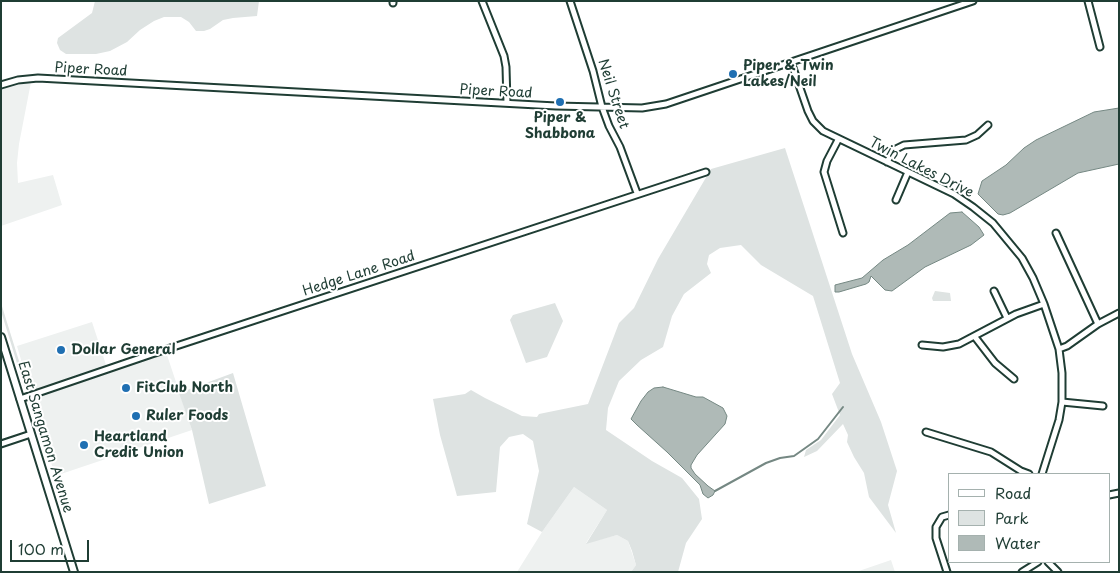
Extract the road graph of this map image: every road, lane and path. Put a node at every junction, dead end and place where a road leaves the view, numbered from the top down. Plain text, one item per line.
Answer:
1 (482, 1) edge
2 (570, 1) edge
3 (973, 1) edge
4 (1088, 1) edge
5 (1100, 47) dead end
6 (791, 62) junction
7 (1, 85) edge
8 (507, 103) junction
9 (602, 107) junction
10 (988, 125) dead end
11 (838, 140) junction
12 (887, 162) junction
13 (706, 172) dead end
14 (908, 172) junction
15 (637, 193) junction
16 (896, 200) dead end
17 (843, 233) dead end
18 (1056, 233) dead end
19 (994, 291) dead end
20 (1044, 304) junction
21 (1119, 313) edge
22 (1007, 318) junction
23 (1098, 324) junction
24 (1, 337) edge
25 (975, 337) junction
26 (922, 345) dead end
27 (1059, 349) junction
28 (4, 356) edge
29 (1014, 380) dead end
30 (20, 399) junction
31 (1062, 402) junction
32 (1103, 406) dead end
33 (926, 432) dead end
34 (31, 434) junction
35 (1, 444) edge
36 (1026, 473) edge
37 (1042, 473) edge
38 (948, 515) edge
39 (1036, 563) edge
40 (1049, 563) edge
41 (74, 572) edge
42 (947, 572) edge
43 (1022, 572) edge
44 (1058, 572) edge

1 - 8 street
2 - 9 street, Neil Street
3 - 6 street, Piper Road
4 - 5 street
6 - 9 street, Piper Road
6 - 11 street, Twin Lakes Drive
7 - 8 street, Piper Road
8 - 9 street, Piper Road
9 - 15 street, Neil Street
10 - 12 street
11 - 12 street, Twin Lakes Drive
11 - 17 street
12 - 14 street, Twin Lakes Drive
13 - 15 street, Hedge Lane Road
14 - 16 street
14 - 20 street, Twin Lakes Drive
15 - 30 street, Hedge Lane Road
18 - 23 street
19 - 22 street
20 - 22 street
20 - 27 street, Twin Lakes Drive
21 - 23 street
22 - 25 street
23 - 27 street
24 - 28 main road, East Sangamon Avenue
25 - 26 street
25 - 29 street
27 - 31 street, Twin Lakes Drive
28 - 30 main road, East Sangamon Avenue
30 - 34 main road, East Sangamon Avenue
31 - 32 street
31 - 37 street, Twin Lakes Drive
33 - 36 street
34 - 35 street
34 - 41 main road, East Sangamon Avenue
38 - 42 street
39 - 43 street
40 - 44 street

